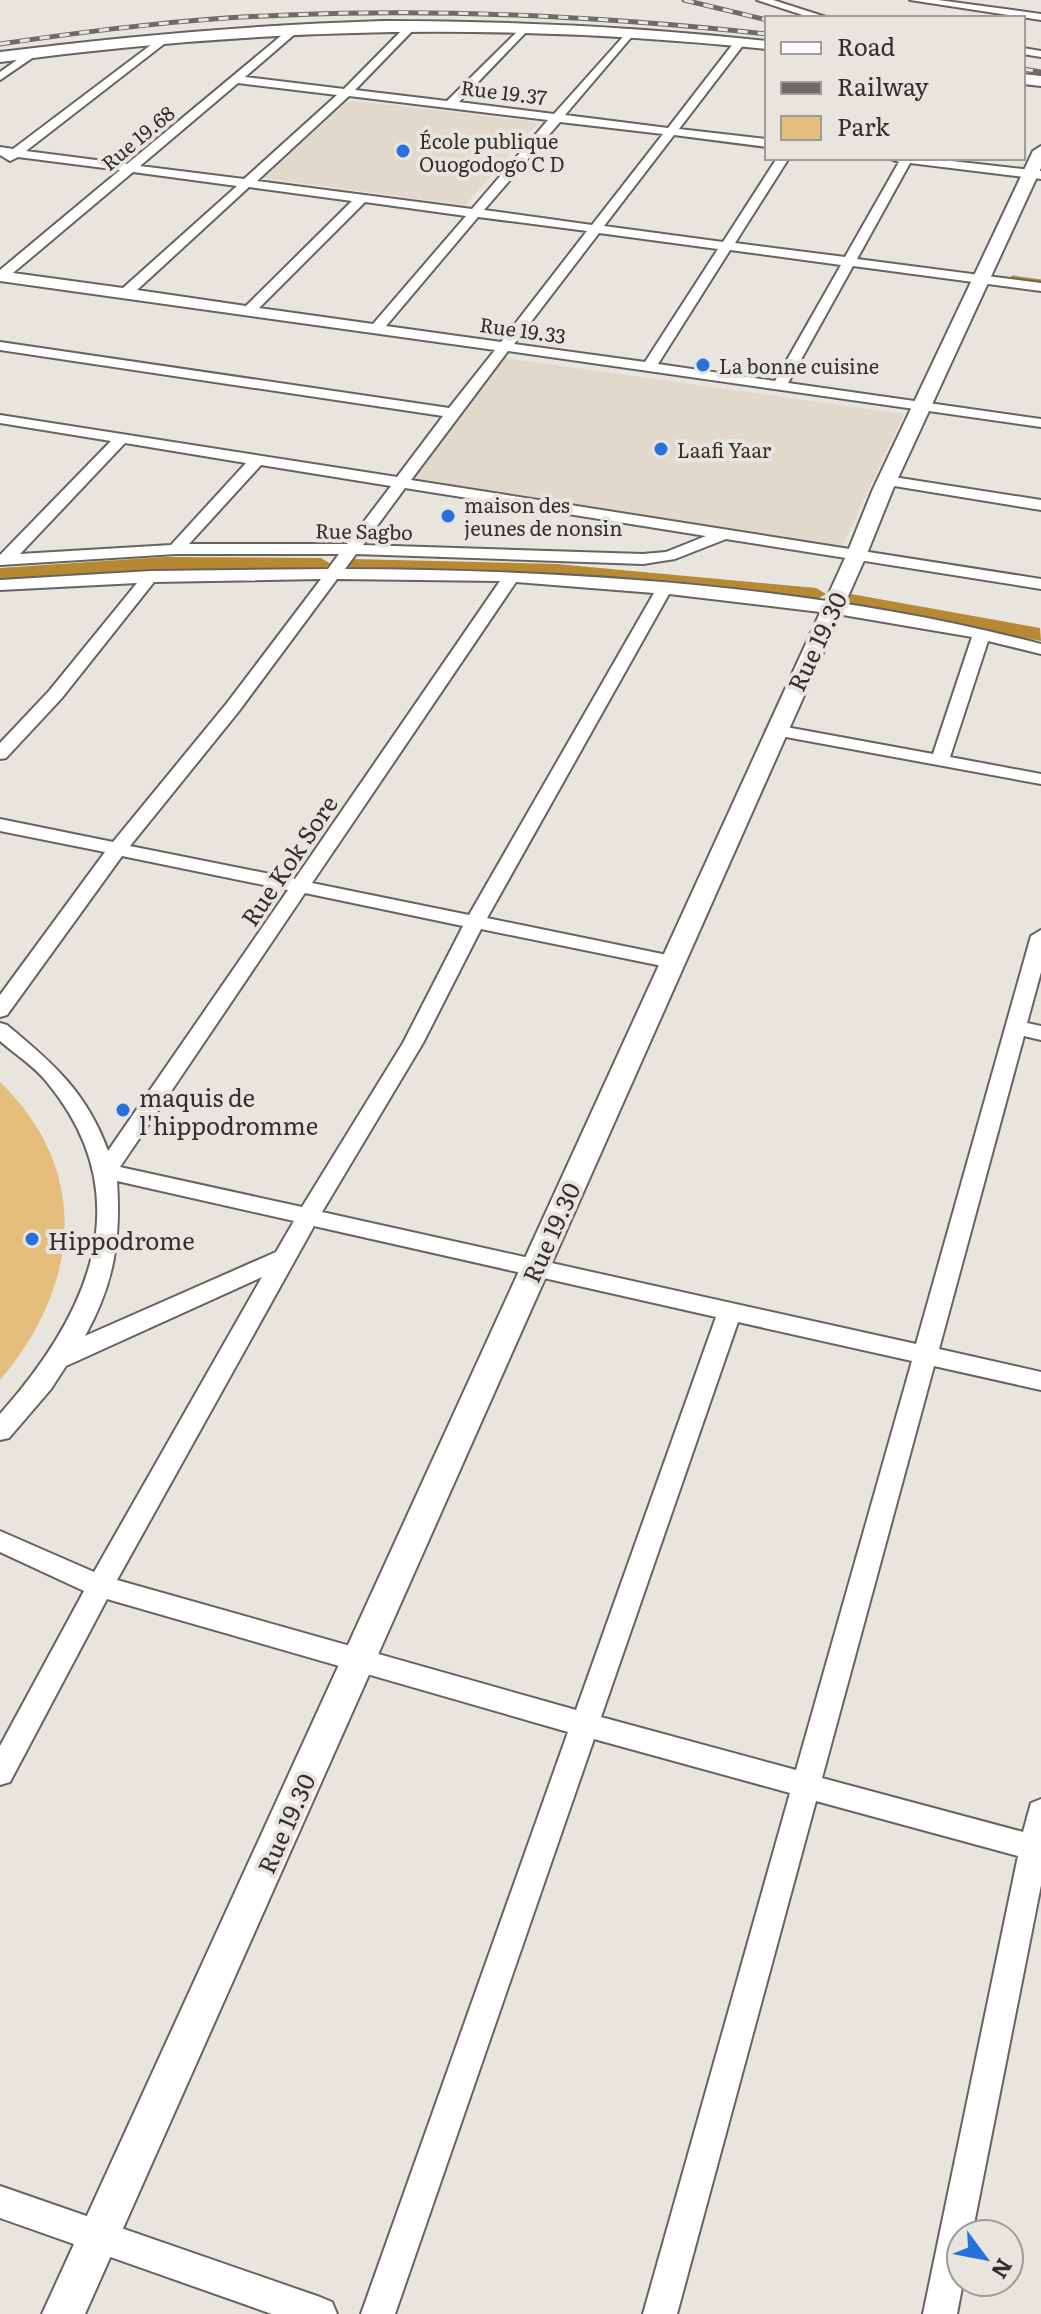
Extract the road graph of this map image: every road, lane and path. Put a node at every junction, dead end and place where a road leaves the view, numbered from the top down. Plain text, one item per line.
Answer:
1 (762, 0) edge
2 (915, 0) edge
3 (817, 16) edge
4 (1041, 17) edge
5 (414, 24) junction
6 (298, 27) junction
7 (525, 27) junction
8 (630, 32) junction
9 (168, 37) junction
10 (740, 42) junction
11 (765, 45) edge
12 (35, 52) junction
13 (0, 57) edge
14 (0, 77) edge
15 (235, 79) junction
16 (347, 92) junction
17 (450, 105) junction
18 (558, 118) junction
19 (672, 131) junction
20 (765, 143) edge
21 (0, 151) edge
22 (15, 153) junction
23 (782, 160) edge
24 (902, 160) edge
25 (919, 160) edge
26 (0, 164) edge
27 (1038, 167) edge
28 (130, 170) junction
29 (246, 183) junction
30 (362, 198) junction
31 (476, 213) junction
32 (597, 229) junction
33 (724, 245) junction
34 (851, 262) junction
35 (0, 276) edge
36 (981, 279) junction
37 (1041, 287) edge
38 (126, 293) junction
39 (249, 310) junction
40 (376, 329) junction
41 (0, 346) edge
42 (506, 347) junction
43 (649, 367) junction
44 (780, 385) junction
45 (921, 406) junction
46 (453, 413) junction
47 (0, 419) edge
48 (1041, 423) edge
49 (121, 439) junction
50 (256, 461) junction
51 (887, 481) junction
52 (401, 484) junction
53 (1041, 505) edge
54 (722, 535) junction
55 (176, 549) junction
56 (351, 549) junction
57 (856, 556) junction
58 (3, 560) edge
59 (331, 574) junction
60 (151, 576) junction
61 (511, 577) junction
62 (1041, 584) edge
63 (0, 585) edge
64 (664, 589) junction
65 (830, 608) junction
66 (982, 633) junction
67 (1041, 649) edge
68 (775, 730) junction
69 (0, 754) edge
70 (940, 759) junction
71 (1041, 779) edge
72 (0, 825) edge
73 (117, 849) junction
74 (302, 886) junction
75 (475, 922) junction
76 (1041, 936) edge
77 (672, 962) junction
78 (0, 1010) edge
79 (0, 1030) edge
80 (1028, 1030) edge
81 (106, 1171) junction
82 (309, 1215) junction
83 (285, 1258) junction
84 (536, 1266) junction
85 (730, 1311) junction
86 (925, 1355) junction
87 (59, 1360) junction
88 (1041, 1381) edge
89 (0, 1431) edge
90 (0, 1541) edge
91 (100, 1586) junction
92 (358, 1661) junction
93 (586, 1725) junction
94 (0, 1773) edge
95 (806, 1786) junction
96 (1041, 1812) edge
97 (1038, 1849) edge
98 (0, 2202) edge
99 (98, 2235) junction
100 (63, 2314) edge
101 (320, 2314) edge
102 (378, 2314) edge
103 (660, 2314) edge
104 (940, 2314) edge

1 - 3 street
2 - 4 street
5 - 6 main road
5 - 7 main road
5 - 16 street
6 - 9 main road
6 - 15 street, Rue 19.68
7 - 8 main road
7 - 17 street
8 - 10 main road
8 - 18 street
9 - 12 main road
9 - 22 street
10 - 11 main road
10 - 19 street
12 - 13 main road
12 - 14 street
15 - 16 street, Rue 19.37
15 - 28 street, Rue 19.68
16 - 17 street, Rue 19.37
16 - 29 street
17 - 18 street, Rue 19.37
18 - 19 street, Rue 19.37
18 - 31 street
19 - 20 street, Rue 19.37
19 - 32 street
21 - 22 street
22 - 26 street
22 - 28 street
23 - 33 street
24 - 34 street
25 - 27 street
27 - 36 street, Rue 19.30
28 - 29 street
28 - 35 street, Rue 19.68
29 - 30 street
29 - 38 street
30 - 31 street
30 - 39 street
31 - 32 street
31 - 40 street
32 - 33 street
32 - 42 street
33 - 34 street
33 - 43 street
34 - 36 street
34 - 44 street
35 - 38 street, Rue 19.33
36 - 37 street
36 - 45 street, Rue 19.30
38 - 39 street, Rue 19.33
39 - 40 street, Rue 19.33
40 - 42 street, Rue 19.33
41 - 46 street
42 - 43 street, Rue 19.33
42 - 46 street
43 - 44 street, Rue 19.33
44 - 45 street, Rue 19.33
45 - 48 street, Rue 19.33
45 - 51 street, Rue 19.30
46 - 52 street
47 - 49 street
49 - 50 street
49 - 58 street
50 - 52 street
50 - 55 street
51 - 53 street
51 - 57 street, Rue 19.30
52 - 54 street
52 - 56 street
54 - 56 street, Rue Sagbo
54 - 57 street
55 - 56 street, Rue Sagbo
55 - 58 street, Rue Sagbo
56 - 59 street
57 - 62 street
57 - 65 street, Rue 19.30
59 - 60 street
59 - 61 street
59 - 73 street
60 - 63 street
60 - 69 street
61 - 64 street
61 - 74 street, Rue Kok Sore
64 - 65 street
64 - 75 street
65 - 66 street
65 - 68 street, Rue 19.30
66 - 67 street
66 - 70 street
68 - 70 street
68 - 77 street, Rue 19.30
70 - 71 street
72 - 73 street
73 - 74 street
73 - 78 street
74 - 75 street
74 - 81 street, Rue Kok Sore
75 - 77 street
75 - 82 street
76 - 80 street
77 - 84 street, Rue 19.30
79 - 81 street
80 - 86 street
81 - 82 street
81 - 87 street
82 - 83 street
82 - 84 street
83 - 87 street
83 - 91 street
84 - 85 street
84 - 92 street, Rue 19.30
85 - 86 street
85 - 93 street
86 - 88 street
86 - 95 street
87 - 89 street
90 - 91 street
91 - 92 street
91 - 94 street
92 - 93 street
92 - 99 street, Rue 19.30
93 - 95 street
93 - 102 street
95 - 97 street
95 - 103 street
96 - 97 street
97 - 104 street
98 - 99 street
99 - 100 street, Rue 19.30
99 - 101 street

